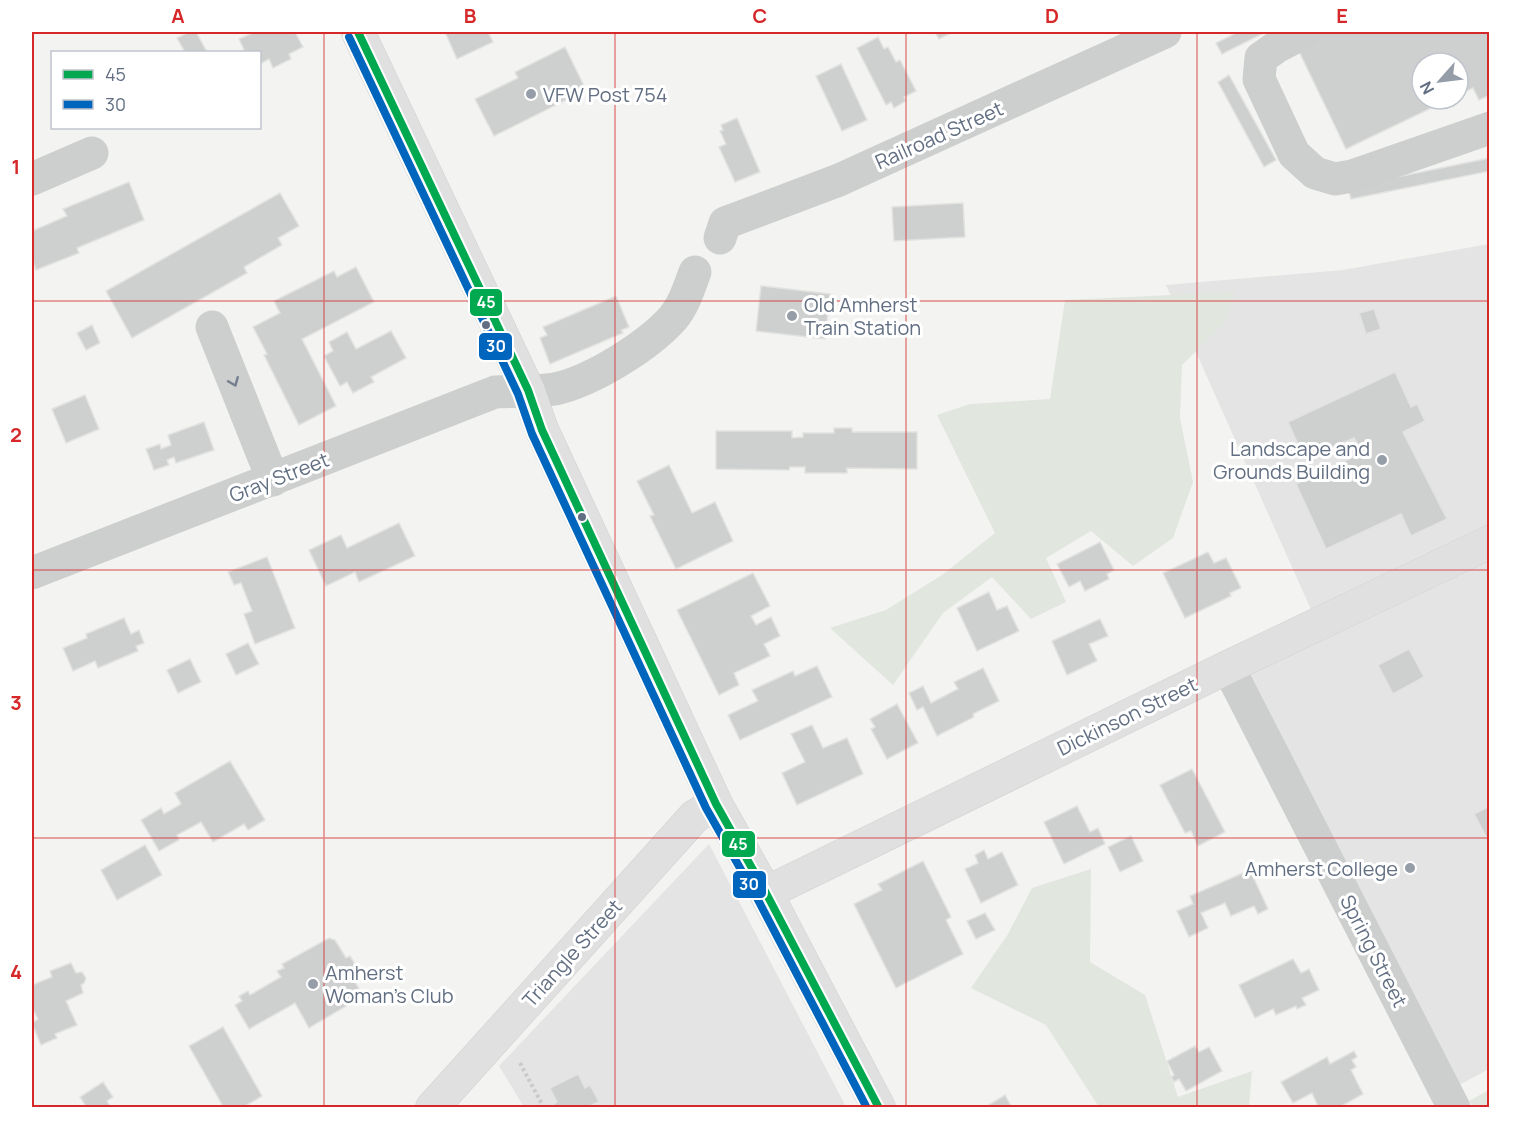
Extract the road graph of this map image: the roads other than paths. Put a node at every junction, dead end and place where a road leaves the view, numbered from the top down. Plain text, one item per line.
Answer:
1 (358, 32) edge
2 (1165, 32) edge
3 (1305, 32) edge
4 (1490, 128) edge
5 (92, 153) dead end
6 (32, 179) edge
7 (720, 238) dead end
8 (695, 272) dead end
9 (212, 327) dead end
10 (528, 390) junction
11 (273, 480) junction
12 (1490, 542) edge
13 (32, 573) edge
14 (1228, 667) junction
15 (716, 804) junction
16 (766, 893) junction
17 (432, 1107) edge
18 (879, 1107) edge
19 (1454, 1107) edge

1 - 10 main road
2 - 7 street, Railroad Street
3 - 4 street
5 - 6 street
8 - 10 street
9 -> 11 street
10 - 11 street, Gray Street
10 - 15 main road
11 - 13 street, Gray Street
12 - 14 main road, Dickinson Street
14 - 16 main road, Dickinson Street
14 - 19 street, Spring Street
15 - 16 main road
15 - 17 main road, Triangle Street
16 - 18 main road

